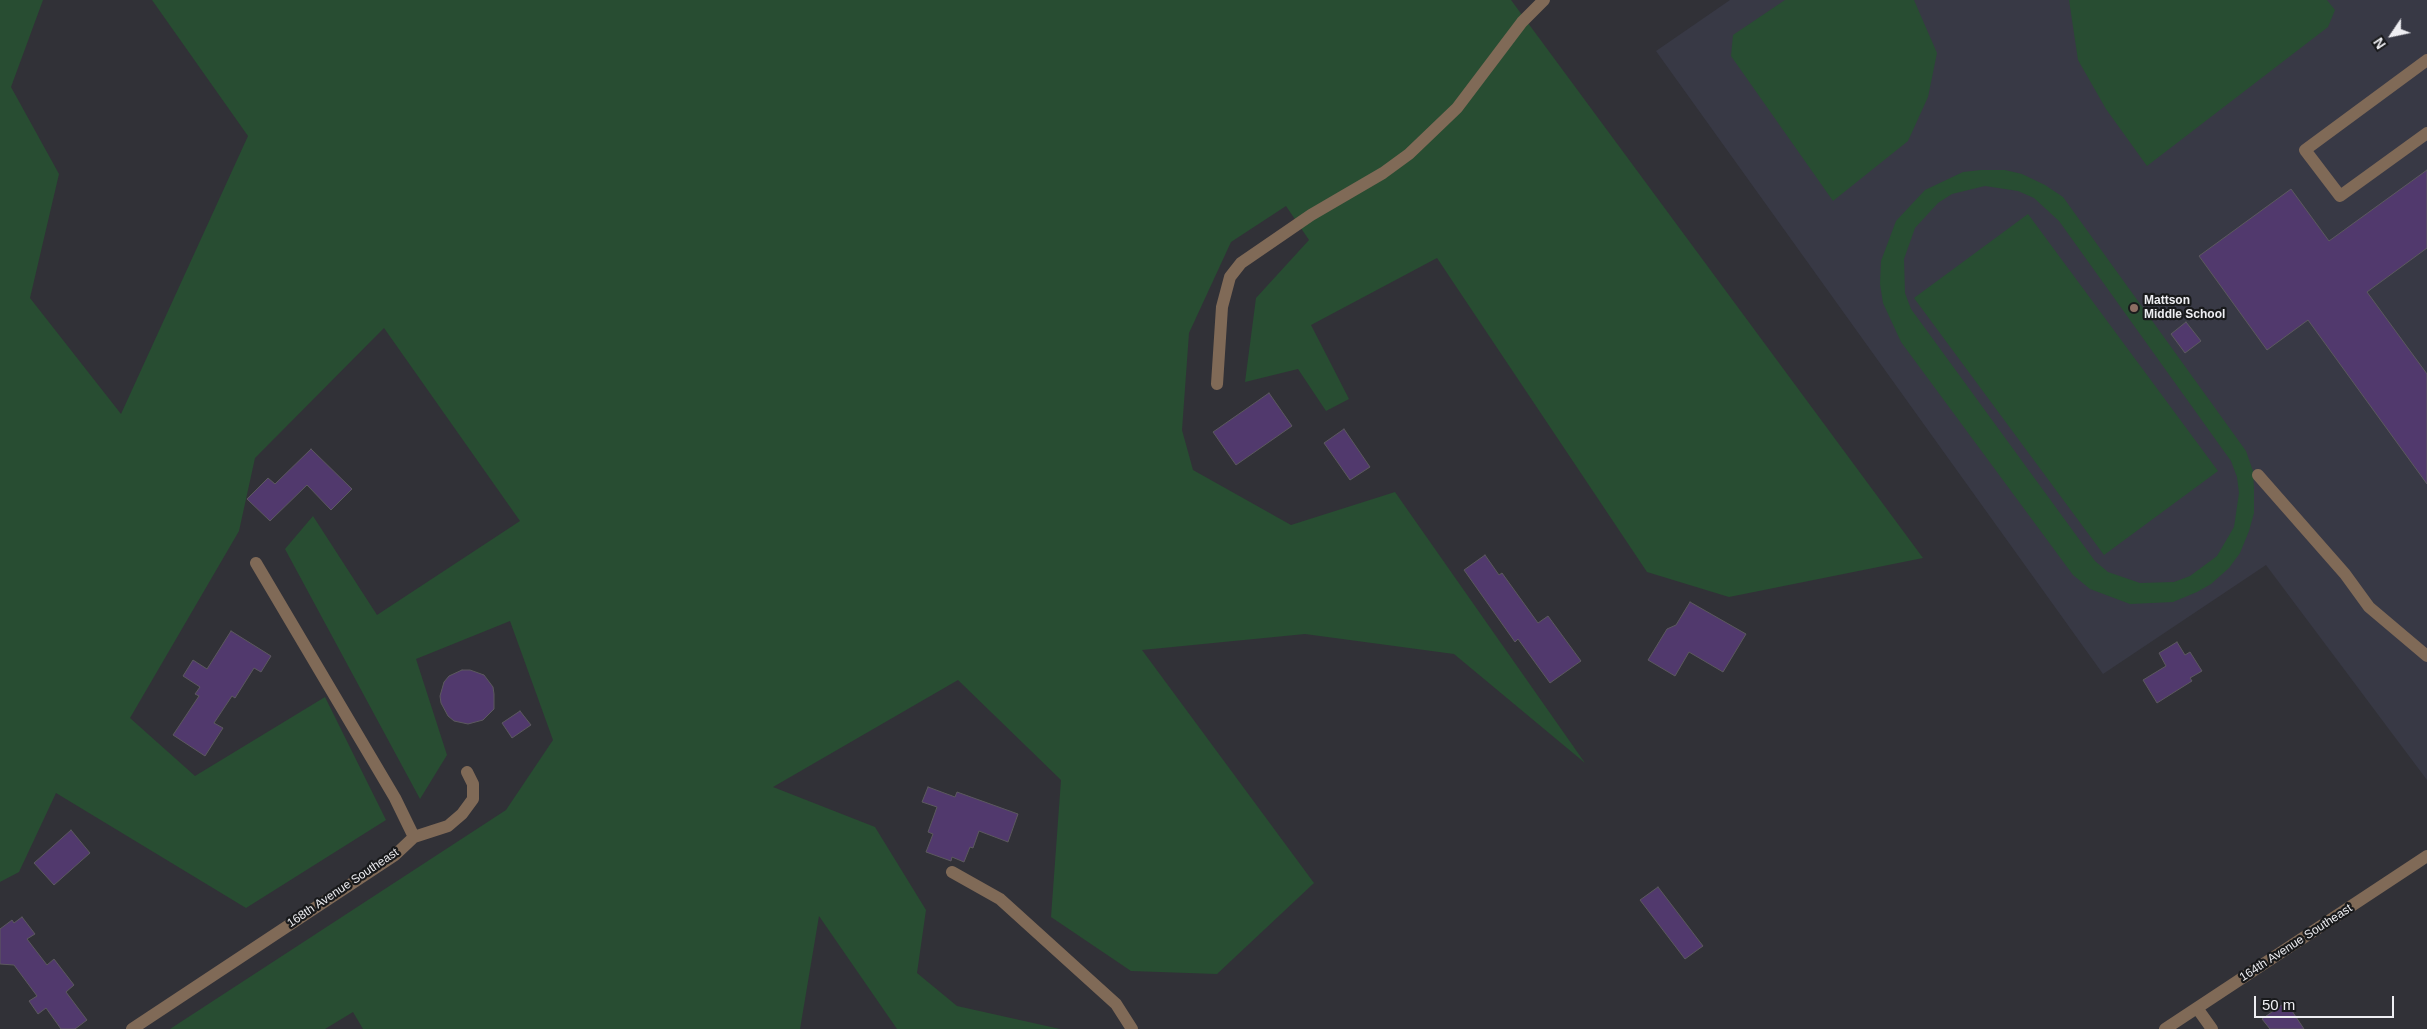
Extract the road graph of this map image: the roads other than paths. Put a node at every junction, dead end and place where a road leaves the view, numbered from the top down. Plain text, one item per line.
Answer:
1 (1544, 0) edge
2 (2427, 60) edge
3 (2427, 133) edge
4 (1217, 384) dead end
5 (2258, 475) dead end
6 (256, 563) dead end
7 (2427, 656) edge
8 (467, 772) dead end
9 (414, 837) junction
10 (2427, 856) edge
11 (952, 872) dead end
12 (2197, 1008) junction
13 (132, 1029) edge
14 (1132, 1029) edge
15 (2165, 1029) edge
16 (2212, 1029) edge

1 - 4 street
2 - 3 street
5 - 7 street
6 - 9 street
8 - 9 street
9 - 13 street, 168th Avenue Southeast
10 - 12 street, 164th Avenue Southeast
11 - 14 street
12 - 15 street, 164th Avenue Southeast
12 - 16 street

